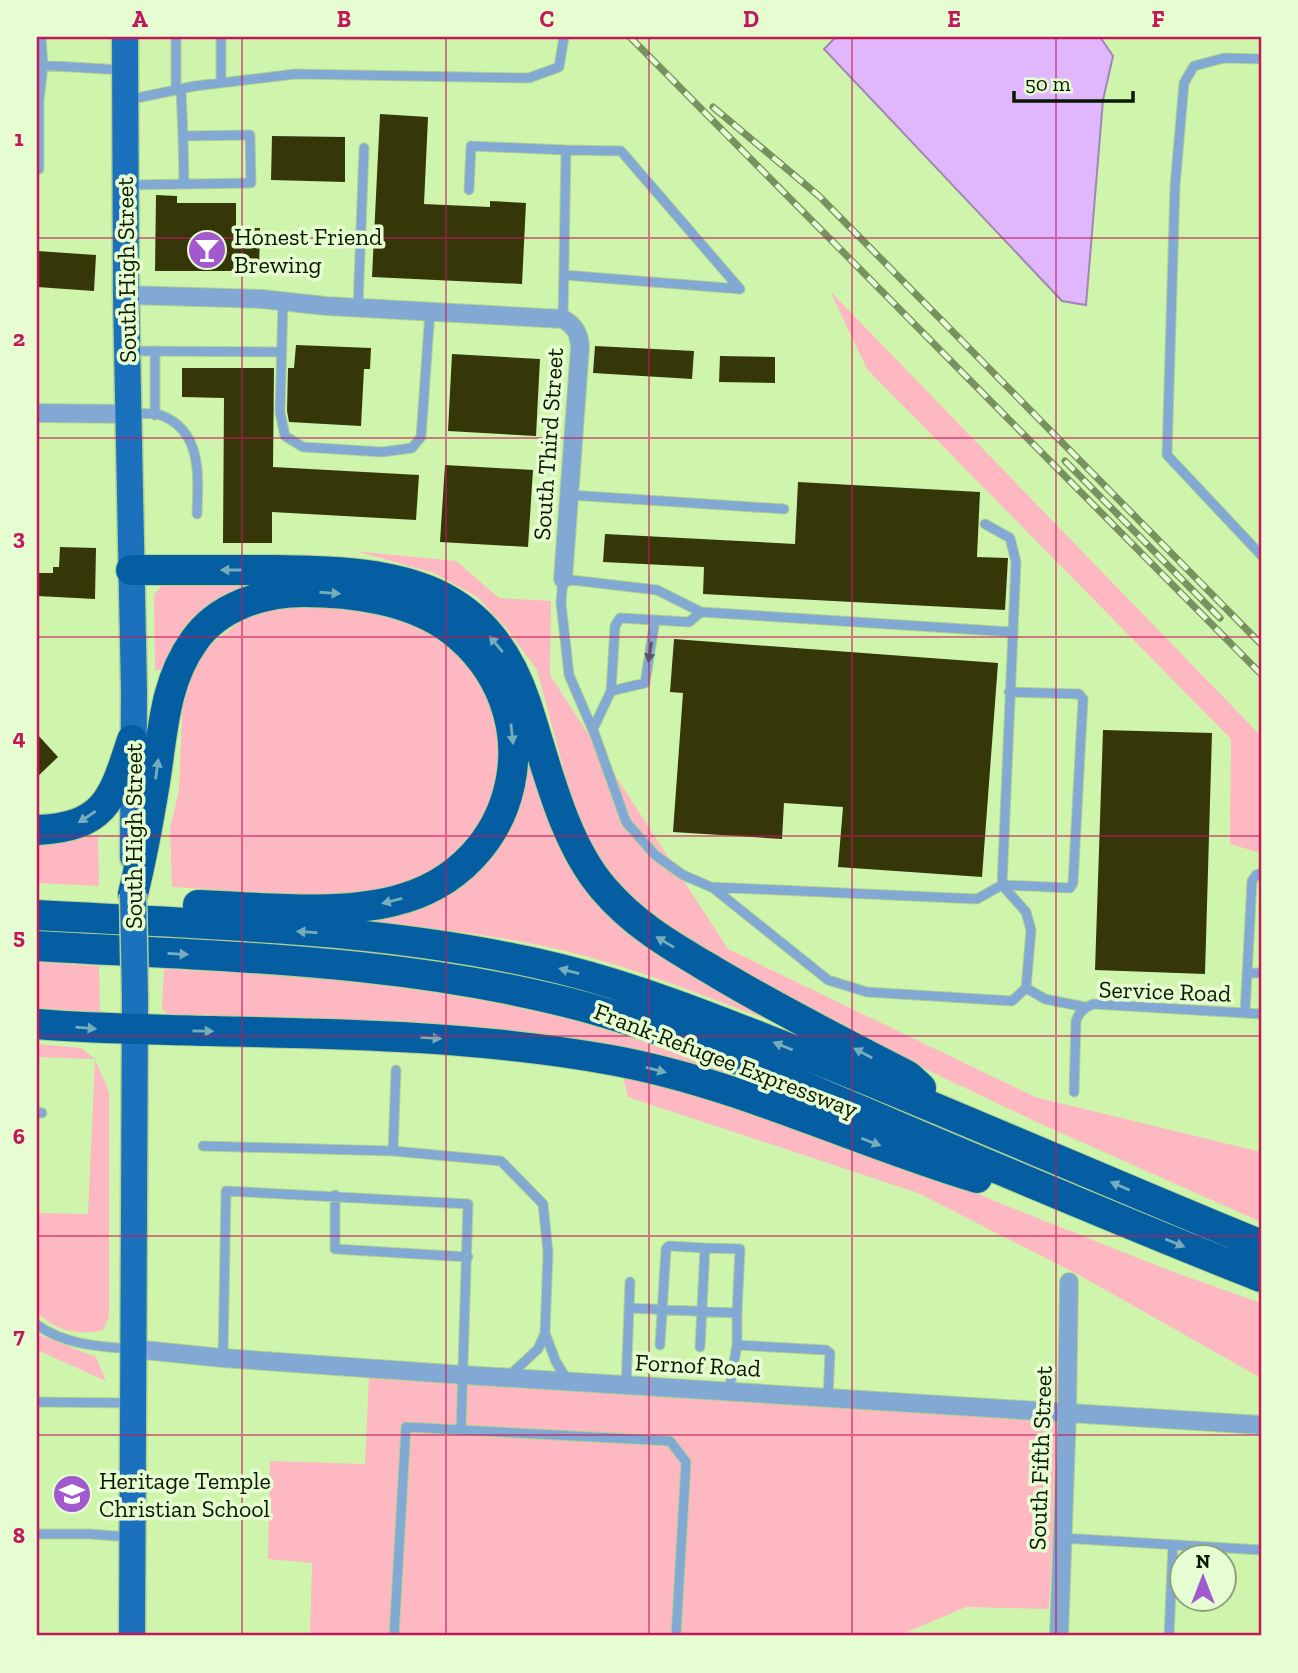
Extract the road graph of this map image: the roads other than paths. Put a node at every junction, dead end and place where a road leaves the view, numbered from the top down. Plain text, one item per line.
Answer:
1 (41, 37) edge
2 (125, 37) edge
3 (176, 37) edge
4 (221, 37) edge
5 (564, 37) edge
6 (1261, 59) edge
7 (40, 66) edge
8 (125, 70) junction
9 (221, 83) junction
10 (178, 90) junction
11 (125, 100) junction
12 (183, 136) junction
13 (364, 148) dead end
14 (566, 150) junction
15 (37, 169) edge
16 (184, 184) junction
17 (125, 185) junction
18 (469, 190) dead end
19 (564, 275) junction
20 (126, 295) junction
21 (283, 301) junction
22 (358, 307) junction
23 (430, 312) junction
24 (563, 319) junction
25 (127, 351) junction
26 (155, 351) junction
27 (281, 352) junction
28 (37, 413) edge
29 (128, 414) junction
30 (155, 415) junction
31 (570, 495) junction
32 (784, 509) dead end
33 (197, 514) dead end
34 (985, 524) dead end
35 (1261, 555) edge
36 (131, 570) junction
37 (563, 579) junction
38 (701, 612) junction
39 (655, 620) junction
40 (1012, 632) junction
41 (611, 691) junction
42 (1009, 692) junction
43 (593, 729) junction
44 (132, 740) junction
45 (37, 830) edge
46 (140, 836) junction
47 (1261, 873) edge
48 (1002, 885) junction
49 (711, 887) junction
50 (133, 894) joint
51 (37, 900) edge
52 (37, 915) edge
53 (37, 946) edge
54 (1247, 973) junction
55 (1261, 973) edge
56 (1026, 988) junction
57 (1085, 1007) junction
58 (1245, 1013) junction
59 (1261, 1014) edge
60 (37, 1024) edge
61 (135, 1030) junction
62 (396, 1070) dead end
63 (1074, 1092) dead end
64 (960, 1119) junction
65 (203, 1146) dead end
66 (393, 1151) junction
67 (335, 1195) junction
68 (1112, 1217) junction
69 (1261, 1245) edge
70 (705, 1248) junction
71 (468, 1257) junction
72 (1261, 1277) edge
73 (631, 1282) dead end
74 (1069, 1282) dead end
75 (629, 1308) junction
76 (662, 1310) junction
77 (701, 1312) junction
78 (737, 1313) junction
79 (37, 1325) edge
80 (545, 1333) junction
81 (660, 1345) dead end
82 (737, 1345) junction
83 (699, 1347) dead end
84 (133, 1349) junction
85 (223, 1358) junction
86 (464, 1375) junction
87 (505, 1378) junction
88 (569, 1382) junction
89 (626, 1385) junction
90 (729, 1391) junction
91 (828, 1397) junction
92 (37, 1402) edge
93 (132, 1403) junction
94 (1067, 1413) junction
95 (1261, 1425) edge
96 (461, 1430) junction
97 (37, 1534) edge
98 (132, 1537) junction
99 (1062, 1538) junction
100 (1168, 1545) edge
101 (1238, 1549) edge
102 (1261, 1550) edge
103 (1170, 1614) edge
104 (132, 1636) edge
105 (394, 1636) edge
106 (676, 1636) edge
107 (1059, 1636) edge
108 (1169, 1636) edge

1 - 7 lane
2 - 8 main road, South High Street
3 - 10 lane
4 - 9 lane
5 - 9 lane
6 - 35 lane
7 - 8 lane
7 - 15 lane
8 - 11 main road, South High Street
9 - 10 lane
10 - 11 lane
10 - 12 lane
11 - 17 main road, South High Street
12 - 16 lane
12 - 16 lane
13 - 22 lane
14 - 18 lane
14 - 19 lane
14 - 19 lane
16 - 17 lane
17 - 20 main road, South High Street
19 - 24 lane
20 - 21 street
20 - 25 main road, South High Street
21 - 22 street
21 - 27 lane
22 - 23 street
23 - 24 street
23 - 27 lane
24 - 31 street, South Third Street
25 - 26 lane
25 - 29 main road, South High Street
26 - 27 lane
26 - 30 lane
28 - 29 street
29 - 30 lane
29 - 36 main road, South High Street
30 - 33 lane
31 - 32 lane
31 - 37 street, South Third Street
34 - 40 lane
36 - 44 main road, South High Street
64 -> 36 highway
37 - 38 lane
37 - 43 lane
38 - 39 lane
38 - 40 lane
39 -> 41 lane
39 - 41 lane
40 - 42 lane
41 - 43 lane
42 - 48 lane
42 - 48 lane
43 - 49 lane
44 -> 45 highway
44 - 46 main road, South High Street
46 - 50 highway
46 -> 51 highway
47 - 54 lane
48 - 49 lane
48 - 56 lane
49 - 56 lane
50 - 61 main road, South High Street, bridge
64 -> 52 highway, Frank-Refugee Expressway
53 -> 68 highway, Frank-Refugee Expressway
54 - 55 lane
54 - 58 lane
56 - 57 lane
57 - 58 lane, Service Road
57 - 63 lane, Service Road
58 - 59 lane, Service Road
60 -> 61 highway
61 -> 68 highway
61 - 84 main road, South High Street
62 - 66 lane
69 -> 64 highway, Frank-Refugee Expressway
65 - 66 lane
66 - 80 lane
67 - 71 lane
67 - 71 lane
67 - 85 lane
68 -> 72 highway, Frank-Refugee Expressway
70 - 76 lane
70 - 77 lane
70 - 78 lane
71 - 86 lane
73 - 75 lane
74 - 94 street, South Fifth Street
75 - 76 lane
75 - 89 lane
76 - 77 lane
76 - 81 lane
77 - 78 lane
77 - 83 lane
78 - 82 lane
79 - 84 lane
80 - 87 lane
80 - 88 lane
82 - 90 lane
82 - 91 lane
84 - 85 street, Fornof Road
84 - 93 main road, South High Street
85 - 86 street, Fornof Road
86 - 87 street, Fornof Road
86 - 96 lane
87 - 88 street, Fornof Road
88 - 89 street, Fornof Road
89 - 90 street, Fornof Road
90 - 91 street, Fornof Road
91 - 94 street, Fornof Road
92 - 93 lane
93 - 98 main road, South High Street
94 - 95 street, Fornof Road
94 - 99 street, South Fifth Street
96 - 105 lane
96 - 106 lane
97 - 98 lane
98 - 104 main road, South High Street
99 - 100 lane
99 - 107 street, South Fifth Street
101 - 102 lane
103 - 108 lane

